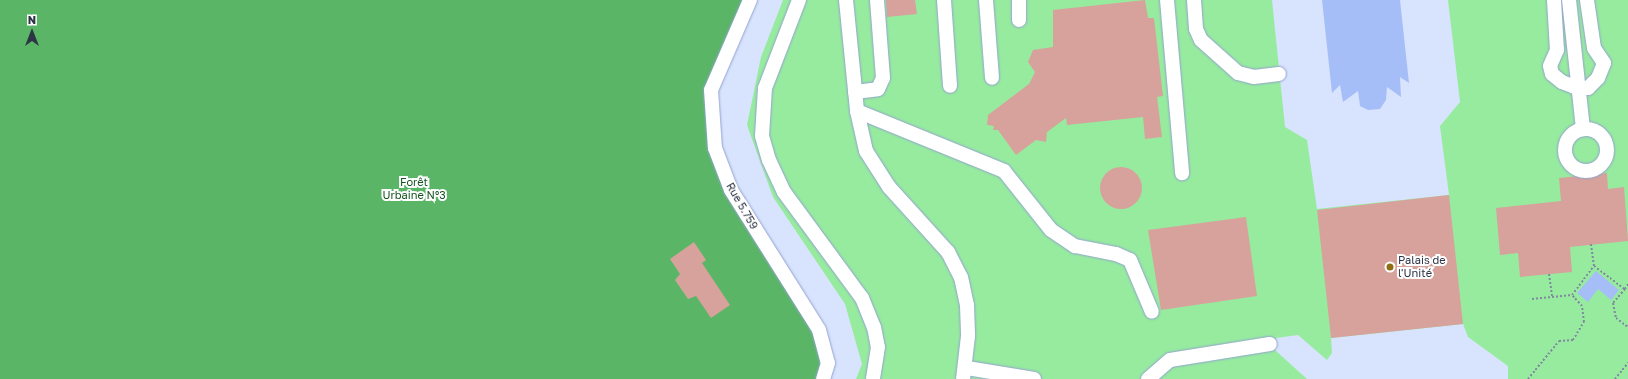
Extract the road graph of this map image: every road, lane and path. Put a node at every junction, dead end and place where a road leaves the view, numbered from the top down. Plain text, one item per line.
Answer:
1 (750, 0) edge
2 (799, 0) edge
3 (846, 0) edge
4 (877, 0) edge
5 (944, 0) edge
6 (986, 0) edge
7 (1019, 0) edge
8 (1167, 0) edge
9 (1194, 0) edge
10 (1554, 0) edge
11 (1569, 0) edge
12 (1587, 0) edge
13 (1019, 20) dead end
14 (1279, 74) dead end
15 (992, 78) dead end
16 (950, 86) dead end
17 (1578, 88) junction
18 (855, 92) junction
19 (856, 111) junction
20 (1583, 129) dead end
21 (1182, 173) dead end
22 (1592, 244) dead end
23 (1594, 266) junction
24 (1549, 274) dead end
25 (1628, 284) edge
26 (1625, 289) junction
27 (1572, 295) junction
28 (1552, 297) junction
29 (1532, 299) dead end
30 (1152, 312) dead end
31 (1628, 327) edge
32 (1270, 344) dead end
33 (1628, 363) edge
34 (965, 373) edge
35 (823, 379) edge
36 (873, 379) edge
37 (1034, 379) edge
38 (1148, 379) edge
39 (1528, 379) edge
40 (1615, 379) edge

1 - 35 lane, Rue 5.759
2 - 36 lane
3 - 18 lane
4 - 18 lane
5 - 16 lane
6 - 15 lane
7 - 13 lane
8 - 21 lane
9 - 14 lane
10 - 17 lane
11 - 17 lane
12 - 17 lane
17 - 20 lane
18 - 19 lane
19 - 30 lane
19 - 34 lane
22 - 23 path
23 - 26 path
23 - 27 path
24 - 28 path
25 - 26 path
26 - 31 path
27 - 28 path
27 - 39 path
28 - 29 path
32 - 38 lane
33 - 40 path
34 - 37 lane

